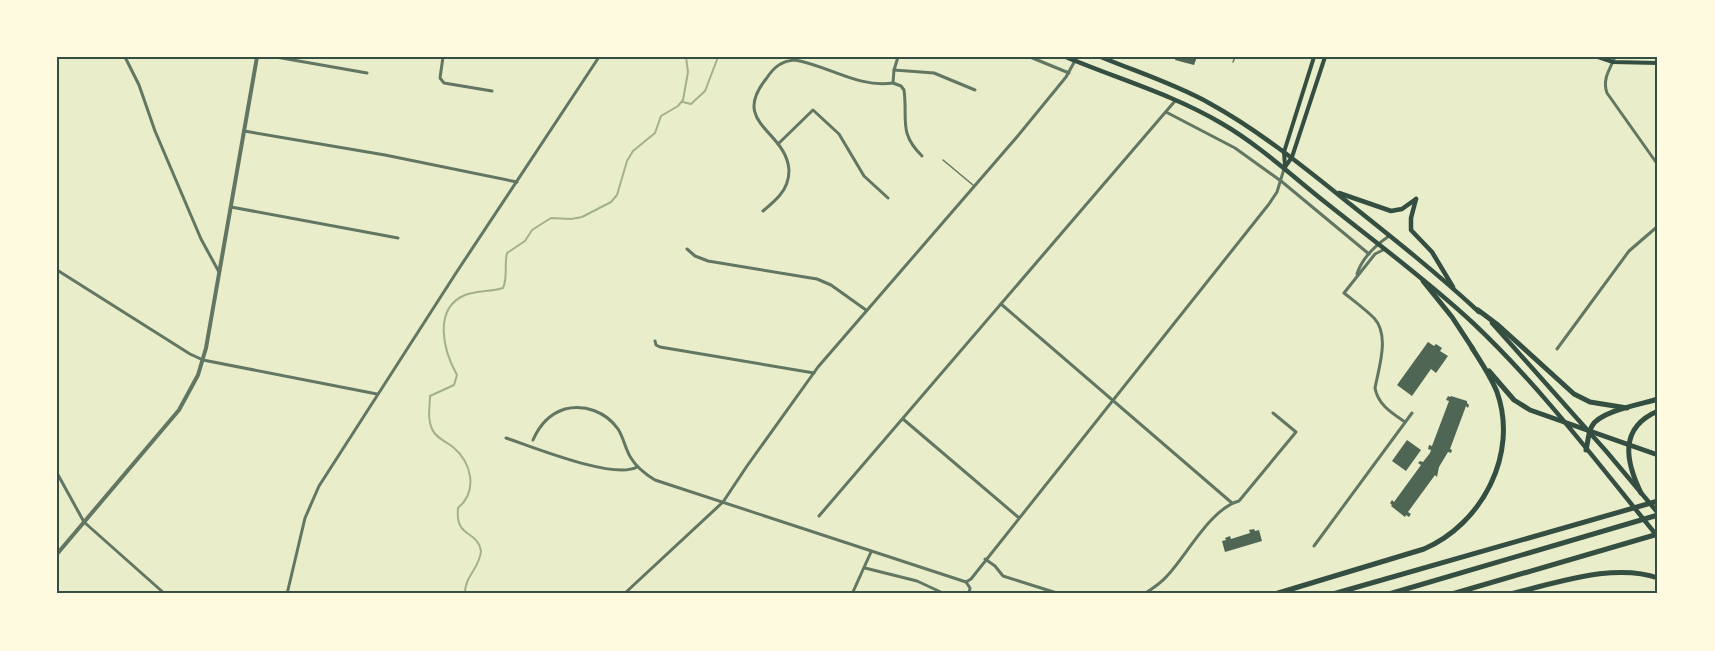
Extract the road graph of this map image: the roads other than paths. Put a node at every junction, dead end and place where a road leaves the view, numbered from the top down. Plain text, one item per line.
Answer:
1 (125, 57) edge
2 (257, 57) edge
3 (276, 57) edge
4 (443, 57) edge
5 (599, 57) edge
6 (897, 57) edge
7 (1030, 57) edge
8 (1066, 57) edge
9 (1101, 57) edge
10 (1235, 57) edge
11 (1314, 57) edge
12 (1325, 57) edge
13 (1598, 57) edge
14 (1076, 59) edge
15 (1614, 59) edge
16 (1233, 62) dead end
17 (1658, 63) edge
18 (894, 70) junction
19 (1069, 73) junction
20 (366, 74) dead end
21 (893, 83) junction
22 (975, 90) dead end
23 (492, 92) dead end
24 (1177, 99) junction
25 (1166, 112) junction
26 (244, 131) junction
27 (778, 144) junction
28 (1284, 152) junction
29 (922, 156) dead end
30 (1292, 157) junction
31 (943, 160) dead end
32 (1658, 165) edge
33 (1285, 167) junction
34 (1281, 181) junction
35 (517, 182) junction
36 (974, 186) junction
37 (1332, 189) junction
38 (888, 198) dead end
39 (231, 207) junction
40 (763, 211) dead end
41 (1658, 226) edge
42 (1389, 236) junction
43 (398, 238) dead end
44 (1378, 244) junction
45 (687, 249) dead end
46 (1385, 249) junction
47 (1369, 254) junction
48 (57, 270) edge
49 (219, 272) junction
50 (1357, 275) junction
51 (1423, 280) junction
52 (1456, 291) junction
53 (1001, 304) junction
54 (866, 310) junction
55 (1478, 310) junction
56 (655, 341) dead end
57 (1472, 348) junction
58 (1557, 349) dead end
59 (203, 360) junction
60 (814, 373) junction
61 (377, 394) junction
62 (1658, 399) edge
63 (1114, 400) junction
64 (1627, 408) junction
65 (1658, 411) edge
66 (1273, 413) dead end
67 (1412, 413) dead end
68 (903, 419) junction
69 (1405, 422) junction
70 (1589, 432) junction
71 (506, 438) dead end
72 (533, 440) dead end
73 (1586, 450) junction
74 (1658, 455) edge
75 (637, 467) junction
76 (57, 473) edge
77 (1630, 476) junction
78 (1641, 493) joint
79 (1658, 499) edge
80 (723, 502) junction
81 (1232, 503) junction
82 (1658, 514) edge
83 (819, 516) dead end
84 (1019, 518) junction
85 (84, 522) junction
86 (1658, 536) edge
87 (1314, 546) dead end
88 (872, 552) junction
89 (57, 554) edge
90 (985, 559) junction
91 (865, 568) junction
92 (1658, 578) edge
93 (966, 582) junction
94 (165, 594) edge
95 (287, 594) edge
96 (624, 594) edge
97 (852, 594) edge
98 (945, 594) edge
99 (969, 594) edge
100 (1060, 594) edge
101 (1144, 594) edge
102 (1275, 594) edge
103 (1333, 594) edge
104 (1389, 594) edge
105 (1452, 594) edge
106 (1509, 594) edge

1 - 49 street
2 - 26 street
3 - 20 street
4 - 23 street
5 - 35 street
6 - 18 street
7 - 19 street
8 - 14 main road
9 - 28 main road
10 - 16 lane
11 - 28 main road
12 - 30 main road
13 - 15 main road
14 - 19 street
14 - 24 main road
15 - 17 main road
15 - 32 street
18 - 21 street
18 - 22 street
19 - 36 street
21 - 27 street
21 - 29 street
24 - 25 street
24 - 33 main road
25 - 34 street
25 - 53 street
26 - 35 street
26 - 39 street
27 - 38 street
27 - 40 street
28 - 30 main road
28 - 33 main road
30 - 33 main road
30 - 37 main road
31 - 36 lane
33 - 34 street
33 - 44 main road
34 - 47 street
34 - 63 street
35 - 61 street
36 - 54 street
37 - 42 main road
37 - 52 main road
39 - 43 street
39 - 49 street
41 - 58 street
42 - 44 street
42 - 52 main road
44 - 46 main road
44 - 47 street
45 - 54 street
46 - 50 street
46 - 51 main road
47 - 50 street
48 - 59 street
49 - 59 street
50 - 69 street
51 - 57 highway
51 - 73 main road
52 - 55 main road
53 - 63 street
53 - 68 street
54 - 60 street
55 - 64 highway
55 - 70 main road
56 - 60 street
57 - 74 highway
57 - 102 highway
59 - 61 street
59 - 85 street
60 - 80 street
61 - 95 street
62 - 64 highway
63 - 81 street
63 - 84 street
64 - 70 highway
65 - 77 highway
66 - 81 street
67 - 69 street
68 - 83 street
68 - 84 street
69 - 87 street
70 - 73 highway
70 - 77 main road
71 - 75 street
72 - 75 street
73 - 86 main road
75 - 80 street
76 - 85 street
77 - 78 highway
78 - 82 main road
79 - 103 highway
80 - 88 street
80 - 96 street
81 - 101 street
82 - 104 highway
84 - 90 street
85 - 89 street
85 - 94 street
86 - 105 highway
88 - 91 street
88 - 93 street
90 - 93 street
90 - 100 street
91 - 97 street
91 - 98 street
92 - 106 highway
93 - 99 street

